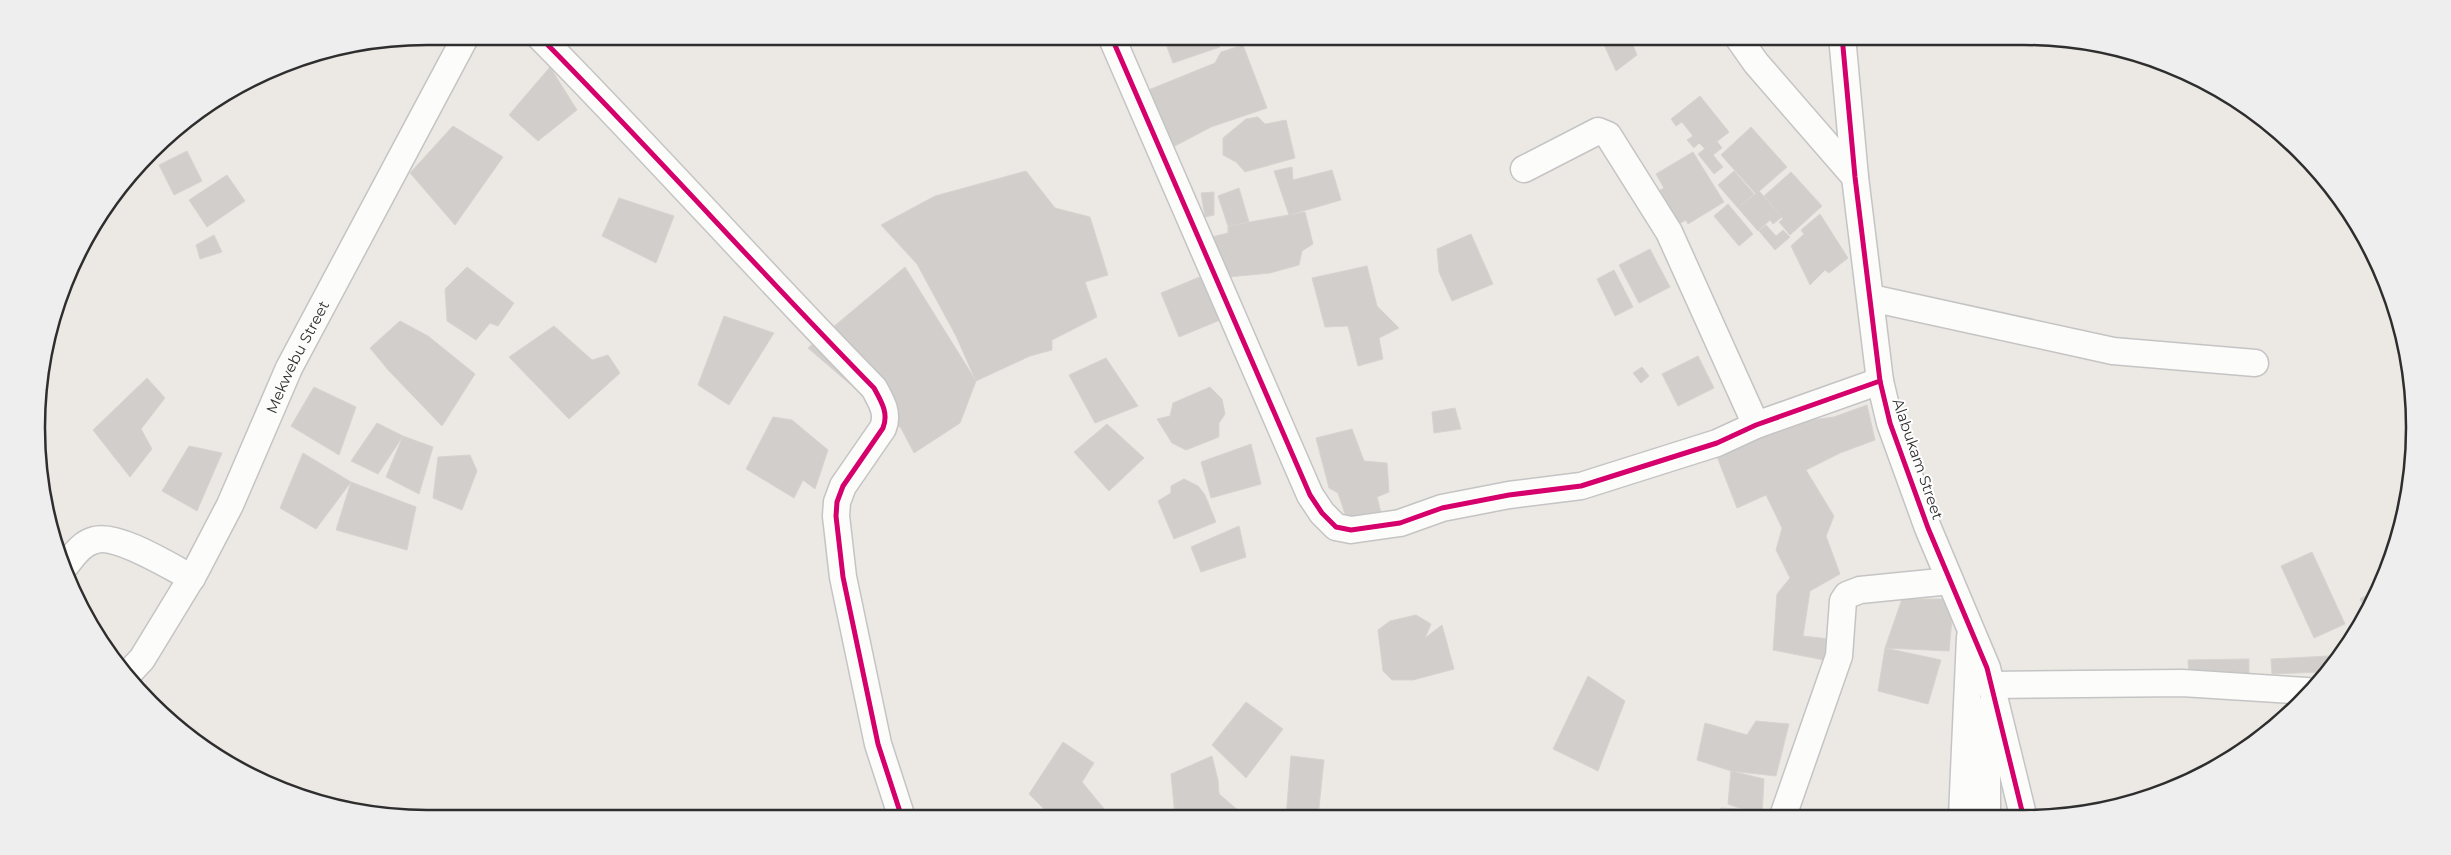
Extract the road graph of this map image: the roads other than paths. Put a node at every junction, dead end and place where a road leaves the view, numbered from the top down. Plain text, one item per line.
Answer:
1 (461, 45) edge
2 (548, 45) edge
3 (1115, 45) edge
4 (1743, 45) edge
5 (1843, 45) edge
6 (1524, 169) dead end
7 (1855, 176) junction
8 (1870, 298) junction
9 (2255, 363) dead end
10 (1880, 381) junction
11 (1756, 425) junction
12 (69, 561) edge
13 (192, 578) junction
14 (1950, 581) junction
15 (1971, 629) junction
16 (132, 670) edge
17 (1989, 677) junction
18 (2301, 691) edge
19 (899, 810) edge
20 (1785, 810) edge
21 (1962, 810) edge
22 (1987, 810) edge
23 (2022, 810) edge

1 - 13 street, Mekwebu Street
2 - 19 street
3 - 11 street
4 - 7 street
5 - 7 street, Alabukam Street
6 - 11 street
7 - 8 street, Alabukam Street
8 - 9 street
8 - 10 street, Alabukam Street
10 - 11 street
10 - 14 street, Alabukam Street
12 - 13 street
13 - 16 street, Mekwebu Street
14 - 15 street, Alabukam Street
14 - 20 street
15 - 17 street, Alabukam Street
15 - 21 street
17 - 18 street
17 - 22 street
17 - 23 street, Alabukam Street

